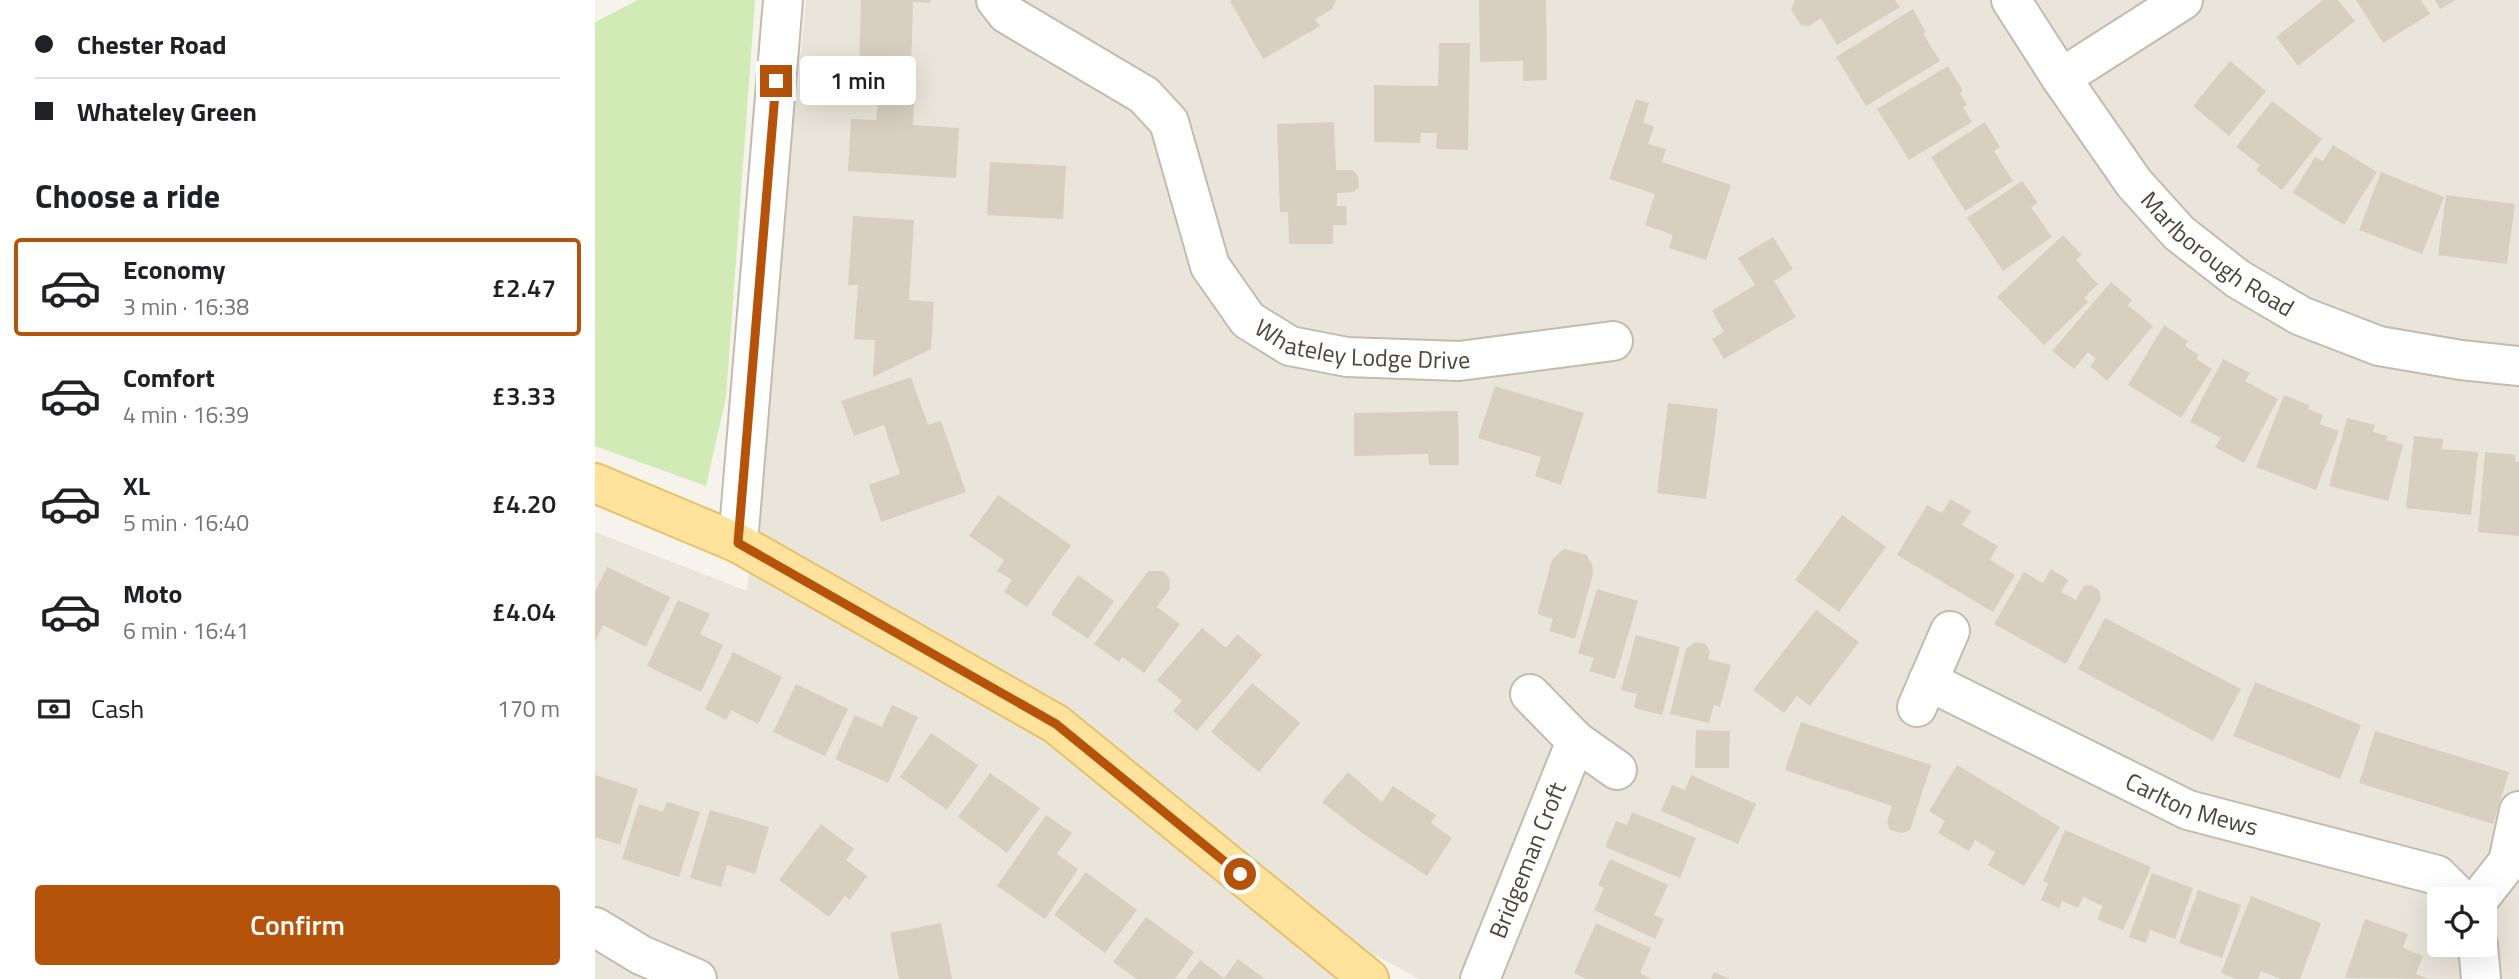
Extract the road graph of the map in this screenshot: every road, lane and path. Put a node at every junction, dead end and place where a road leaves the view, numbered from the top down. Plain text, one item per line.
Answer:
1 (783, 0) edge
2 (996, 0) edge
3 (2011, 0) edge
4 (2183, 0) edge
5 (2061, 78) junction
6 (1613, 341) dead end
7 (2519, 366) edge
8 (595, 483) edge
9 (738, 543) junction
10 (1950, 631) dead end
11 (1530, 694) dead end
12 (1576, 741) junction
13 (1617, 770) dead end
14 (2519, 811) edge
15 (2449, 887) edge
16 (2488, 887) edge
17 (595, 927) edge
18 (2479, 957) edge
19 (697, 979) edge
20 (1369, 979) edge
21 (1480, 979) edge
22 (2481, 979) edge

1 - 9 street
2 - 6 street, Whateley Lodge Drive
3 - 5 street, Marlborough Road
4 - 5 street
5 - 7 street, Marlborough Road
8 - 9 main road
9 - 20 main road
10 - 15 street, Carlton Mews
11 - 12 street
12 - 13 street
12 - 21 street, Bridgeman Croft
14 - 16 street
17 - 19 street
18 - 22 street

